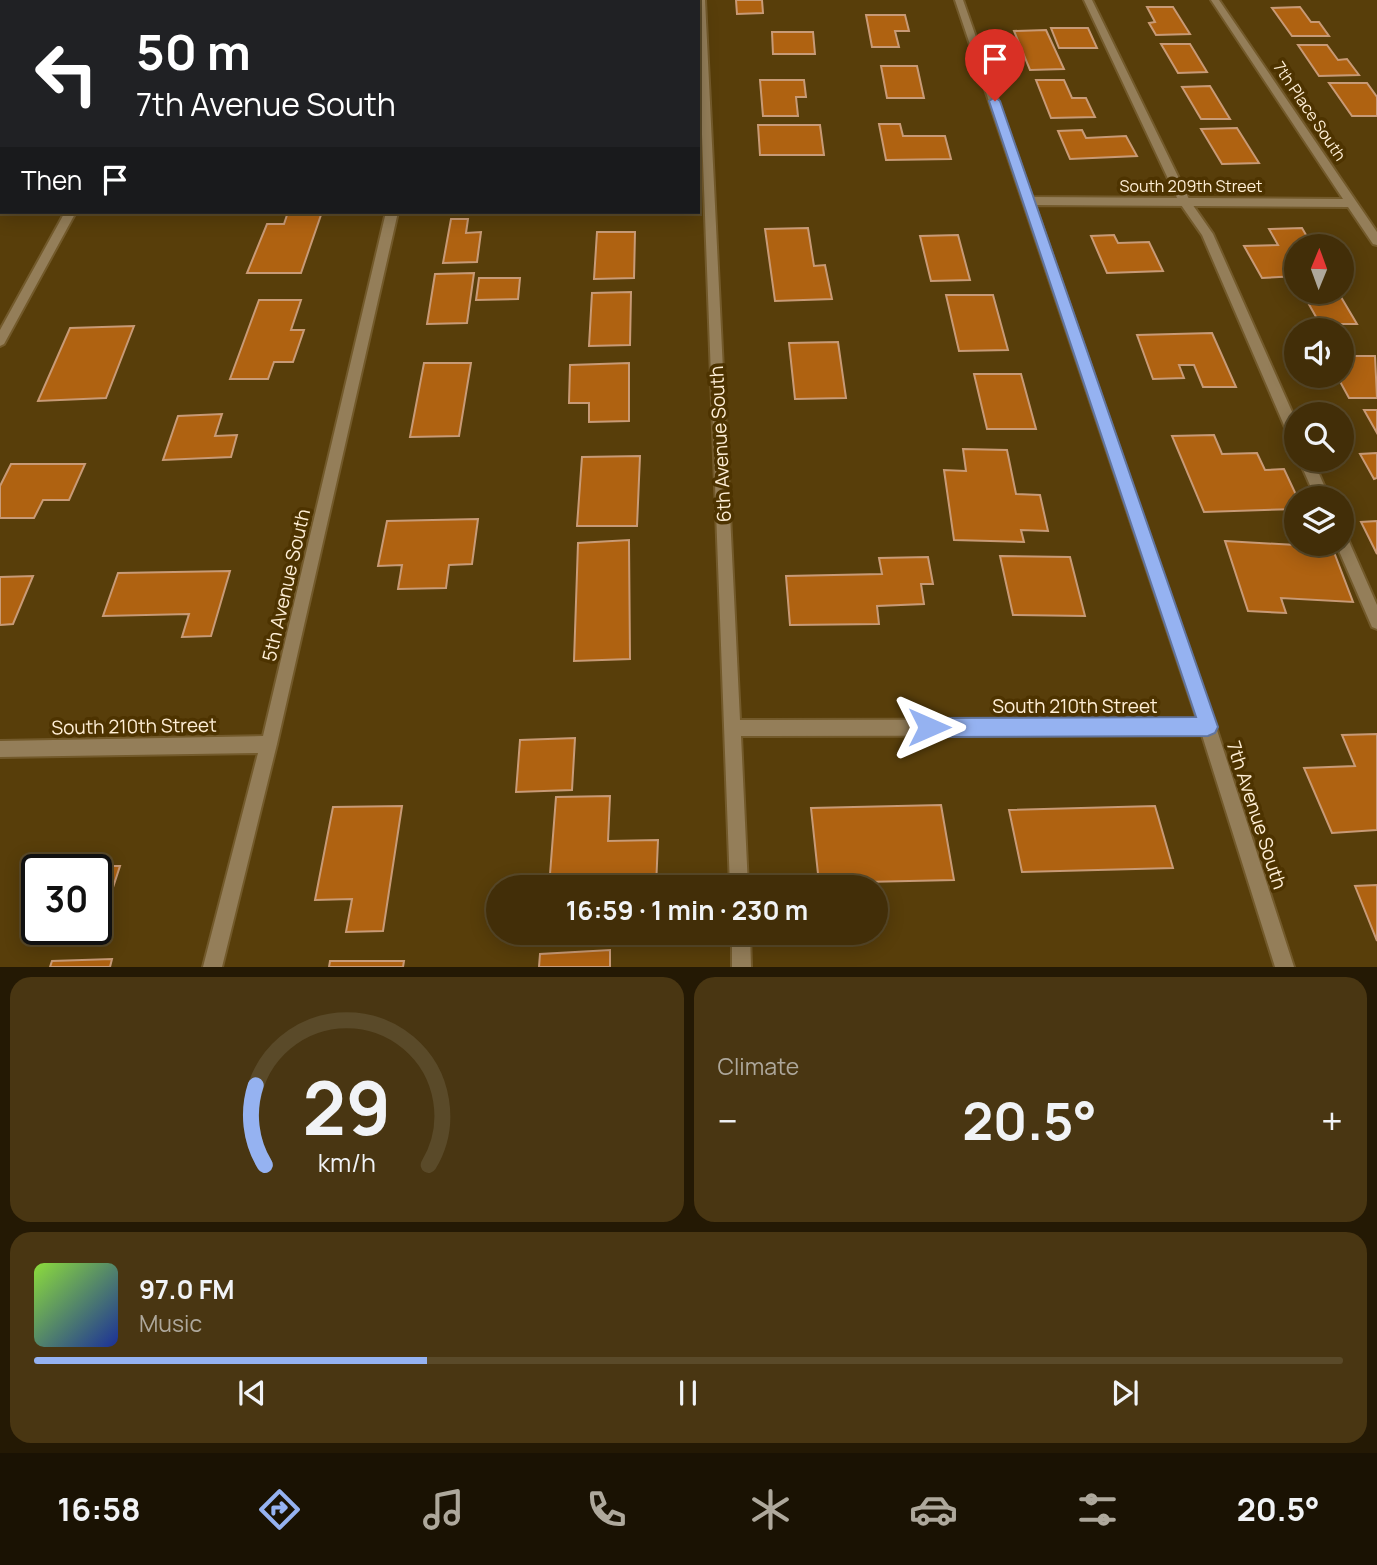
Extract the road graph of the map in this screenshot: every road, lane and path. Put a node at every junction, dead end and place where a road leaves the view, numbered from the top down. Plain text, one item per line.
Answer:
1 (701, 0) edge
2 (959, 0) edge
3 (1088, 0) edge
4 (1215, 0) edge
5 (1030, 201) junction
6 (1185, 202) junction
7 (1353, 203) junction
8 (69, 214) edge
9 (392, 214) edge
10 (1377, 241) edge
11 (0, 341) edge
12 (1284, 409) edge
13 (1348, 556) edge
14 (1377, 622) edge
15 (1208, 727) junction
16 (733, 728) junction
17 (269, 744) junction
18 (0, 749) edge
19 (739, 875) edge
20 (741, 945) edge
21 (212, 967) edge
22 (742, 967) edge
23 (1286, 967) edge

1 - 16 street, 6th Avenue South
2 - 5 street, 7th Avenue South
3 - 6 street
4 - 7 street, 7th Place South
5 - 6 street, South 209th Street
5 - 15 street, 7th Avenue South
6 - 7 street, South 209th Street
6 - 12 street
7 - 10 street, 7th Place South
8 - 11 street
9 - 17 street, 5th Avenue South
13 - 14 street
15 - 16 street, South 210th Street
15 - 23 street, 7th Avenue South
16 - 19 street, 6th Avenue South
17 - 18 street, South 210th Street
17 - 21 street, 5th Avenue South
20 - 22 street

